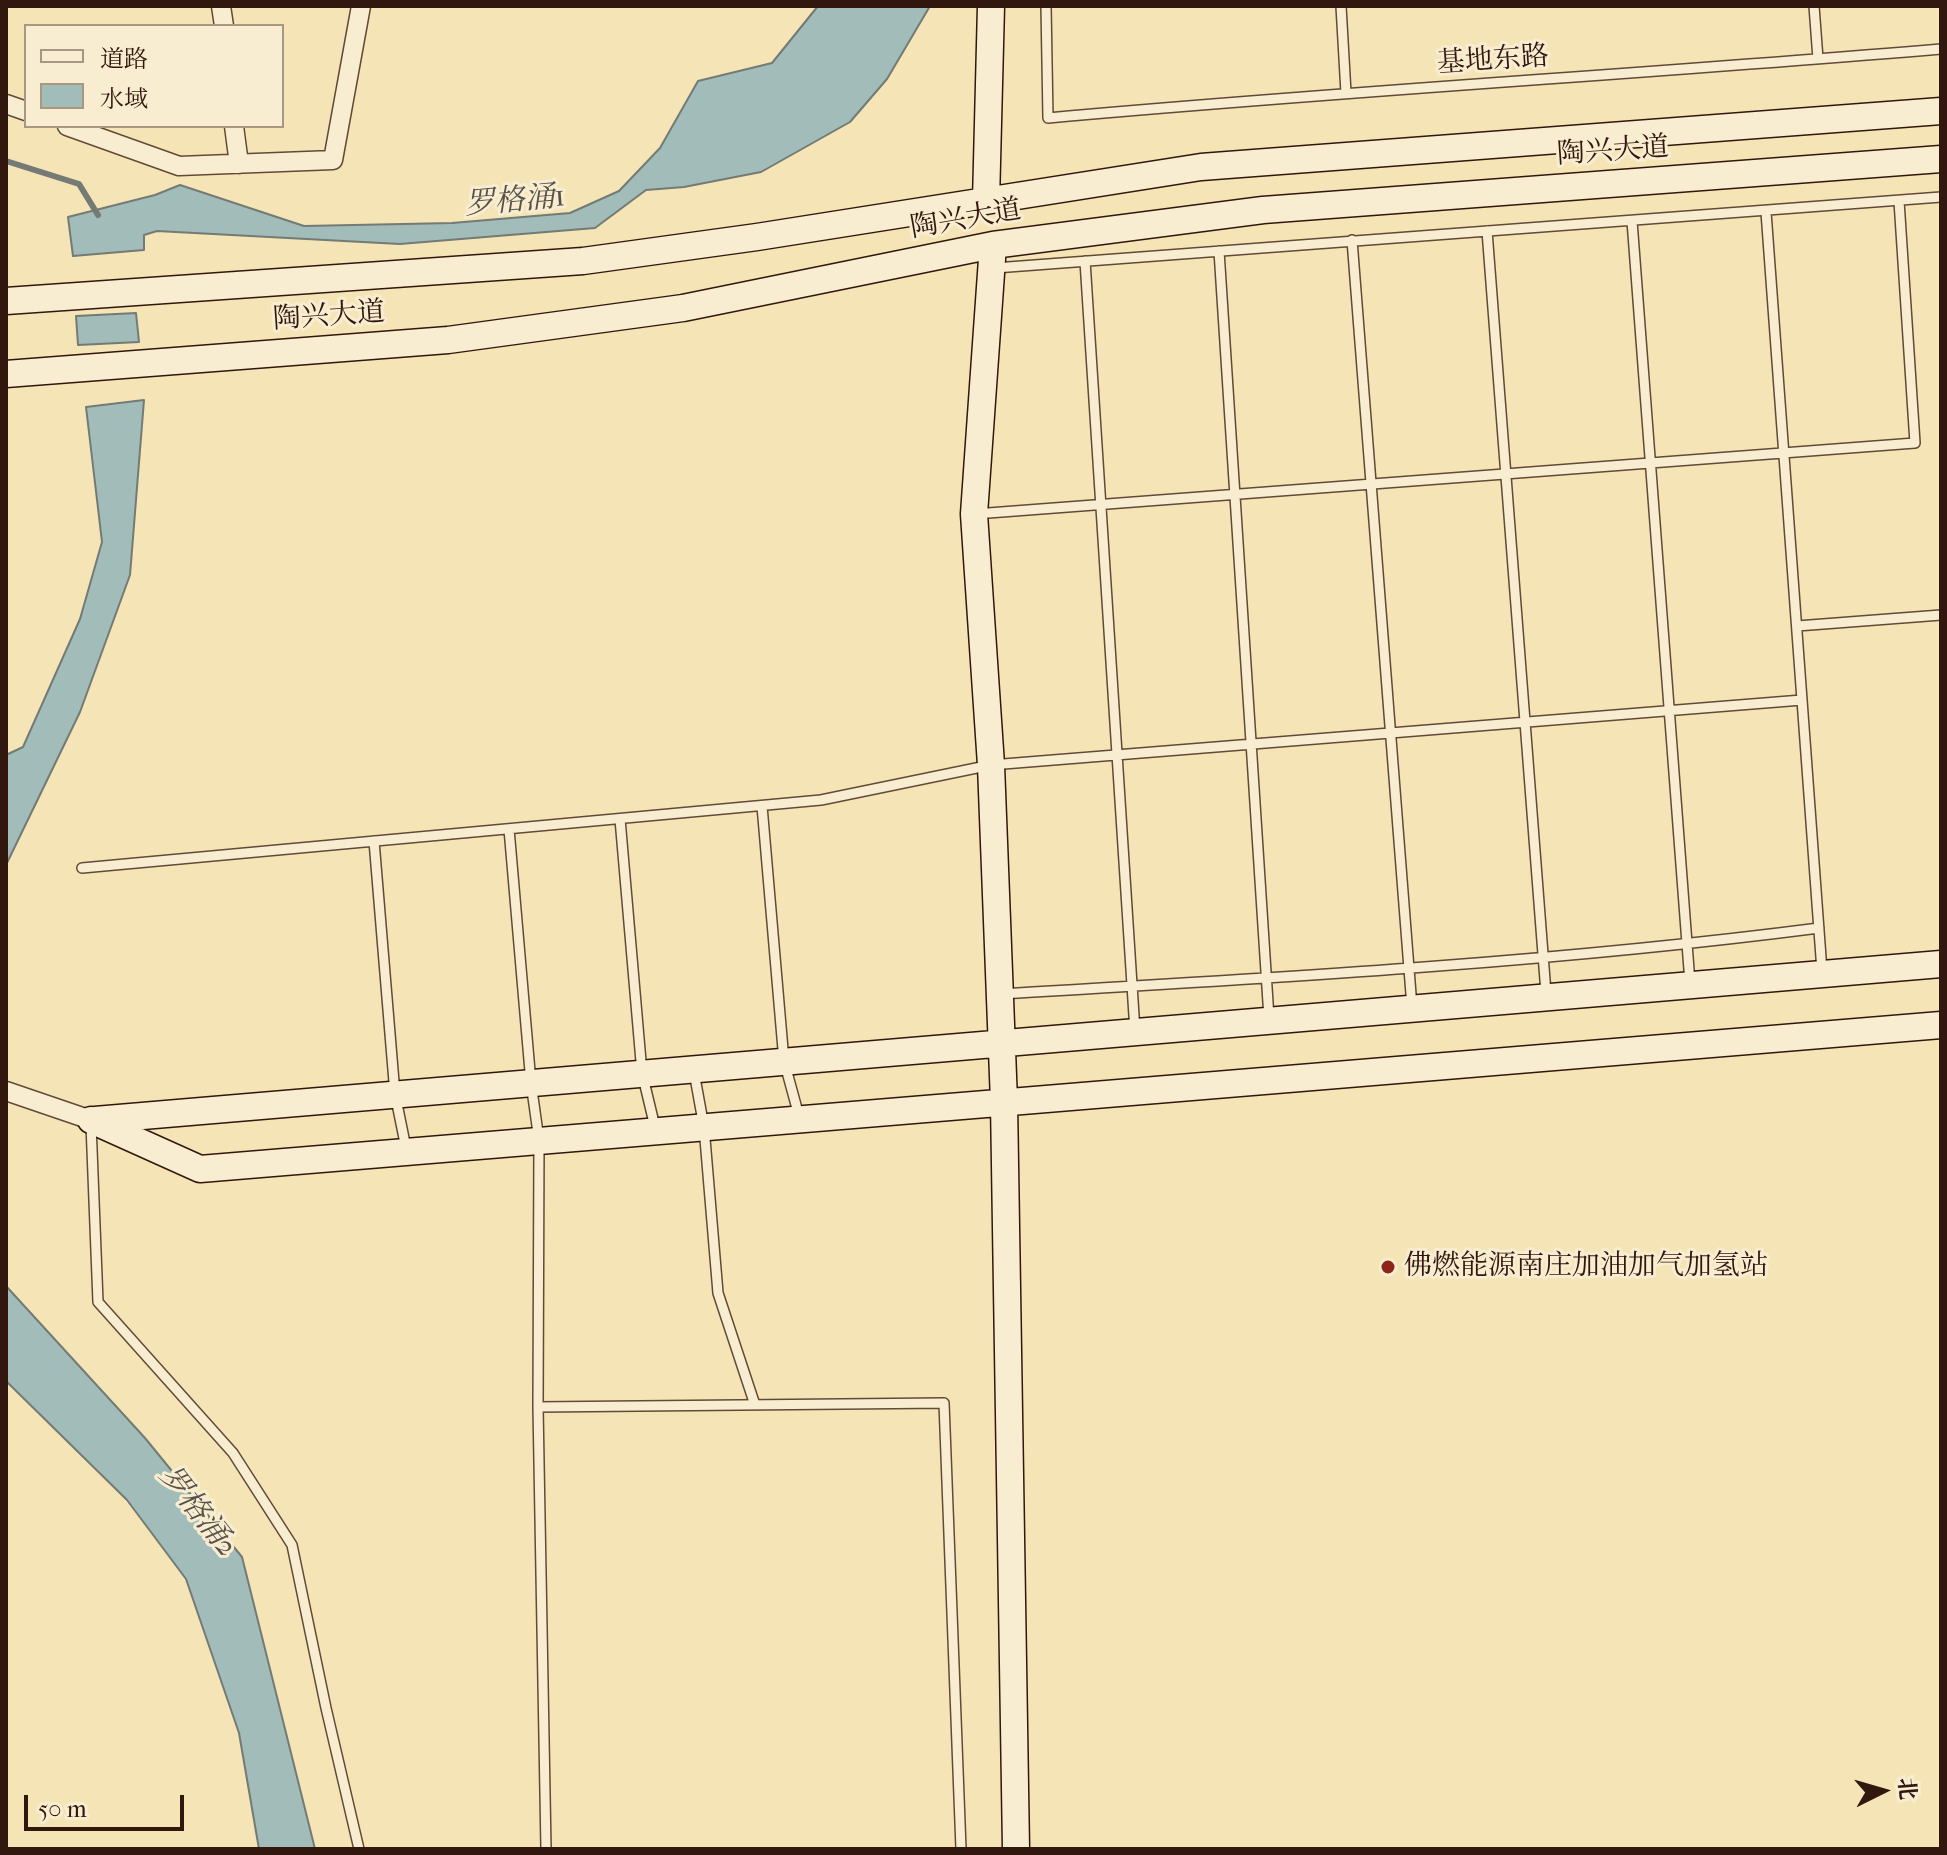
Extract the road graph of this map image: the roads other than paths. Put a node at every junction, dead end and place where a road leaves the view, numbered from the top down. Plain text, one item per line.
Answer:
1 (361, 6) edge
2 (991, 6) edge
3 (1046, 6) edge
4 (1341, 6) edge
5 (1814, 6) edge
6 (1941, 49) edge
7 (1818, 59) junction
8 (1346, 93) junction
9 (1941, 111) edge
10 (73, 128) edge
11 (234, 128) edge
12 (1941, 159) edge
13 (239, 164) junction
14 (1941, 197) edge
15 (986, 201) junction
16 (1899, 201) junction
17 (1766, 212) junction
18 (1632, 221) junction
19 (1487, 231) junction
20 (1352, 240) junction
21 (1219, 251) junction
22 (992, 256) junction
23 (1085, 261) junction
24 (6, 301) edge
25 (6, 374) edge
26 (1784, 452) junction
27 (1650, 462) junction
28 (1505, 473) junction
29 (1371, 483) junction
30 (1235, 494) junction
31 (1101, 504) junction
32 (974, 514) junction
33 (1941, 615) edge
34 (1797, 626) junction
35 (1802, 700) junction
36 (1669, 711) junction
37 (1525, 723) junction
38 (1391, 735) junction
39 (1251, 746) junction
40 (1117, 756) junction
41 (991, 765) junction
42 (762, 806) junction
43 (620, 819) junction
44 (509, 829) junction
45 (374, 841) junction
46 (82, 868) dead end
47 (1819, 928) junction
48 (1687, 945) junction
49 (1543, 958) junction
50 (1941, 964) edge
51 (1409, 968) junction
52 (1822, 974) junction
53 (1266, 978) junction
54 (1690, 985) junction
55 (1132, 987) junction
56 (999, 994) junction
57 (1547, 997) junction
58 (1412, 1008) junction
59 (1269, 1020) junction
60 (1941, 1025) edge
61 (1135, 1031) junction
62 (1001, 1043) junction
63 (784, 1061) junction
64 (693, 1069) junction
65 (642, 1073) junction
66 (531, 1083) junction
67 (6, 1091) edge
68 (395, 1094) junction
69 (1004, 1102) junction
70 (800, 1119) junction
71 (91, 1120) junction
72 (704, 1127) junction
73 (655, 1131) junction
74 (539, 1140) junction
75 (407, 1151) junction
76 (755, 1405) junction
77 (538, 1407) junction
78 (359, 1849) edge
79 (546, 1849) edge
80 (961, 1849) edge
81 (1016, 1849) edge

1 - 13 street
2 - 15 street
3 - 8 lane, 基地东路
4 - 8 lane
5 - 7 lane
6 - 7 lane, 基地东路
7 - 8 lane, 基地东路
9 - 15 street, 陶兴大道
10 - 13 street
11 - 13 street
12 - 22 street, 陶兴大道
14 - 16 lane
15 - 24 street, 陶兴大道
16 - 17 lane
16 - 26 lane
17 - 18 lane
17 - 26 lane
18 - 19 lane
18 - 27 lane
19 - 20 lane
19 - 28 lane
20 - 21 lane
20 - 29 lane
21 - 23 lane
21 - 30 lane
22 - 23 lane
22 - 25 street, 陶兴大道
22 - 32 street
23 - 31 lane
26 - 27 lane
26 - 34 lane
27 - 28 lane
27 - 36 lane
28 - 29 lane
28 - 37 lane
29 - 30 lane
29 - 38 lane
30 - 31 lane
30 - 39 lane
31 - 32 lane
31 - 40 lane
32 - 41 street
33 - 34 lane
34 - 35 lane
35 - 36 lane
35 - 47 lane
36 - 37 lane
36 - 48 lane
37 - 38 lane
37 - 49 lane
38 - 39 lane
38 - 51 lane
39 - 40 lane
39 - 53 lane
40 - 41 lane
40 - 55 lane
41 - 42 lane
41 - 56 street
42 - 43 lane
42 - 63 lane
43 - 44 lane
43 - 65 lane
44 - 45 lane
44 - 66 lane
45 - 46 lane
45 - 68 lane
47 - 48 lane
47 - 52 lane
48 - 49 lane
48 - 54 lane
49 - 51 lane
49 - 57 lane
50 - 52 street
51 - 53 lane
51 - 58 lane
52 - 54 street
53 - 55 lane
53 - 59 lane
54 - 57 street
55 - 56 lane
55 - 61 lane
56 - 62 street
57 - 58 street
58 - 59 street
59 - 61 street
60 - 69 street
61 - 62 street
62 - 63 street
62 - 69 street
63 - 64 street
63 - 70 lane
64 - 65 street
64 - 72 lane
65 - 66 street
65 - 73 lane
66 - 68 street
66 - 74 lane
67 - 71 street
68 - 71 street
68 - 75 lane
69 - 70 street
69 - 81 street
70 - 72 street
71 - 75 street
71 - 78 lane
72 - 73 street
72 - 76 lane
73 - 74 street
74 - 75 street
74 - 77 lane
76 - 77 lane
76 - 80 lane
77 - 79 lane

